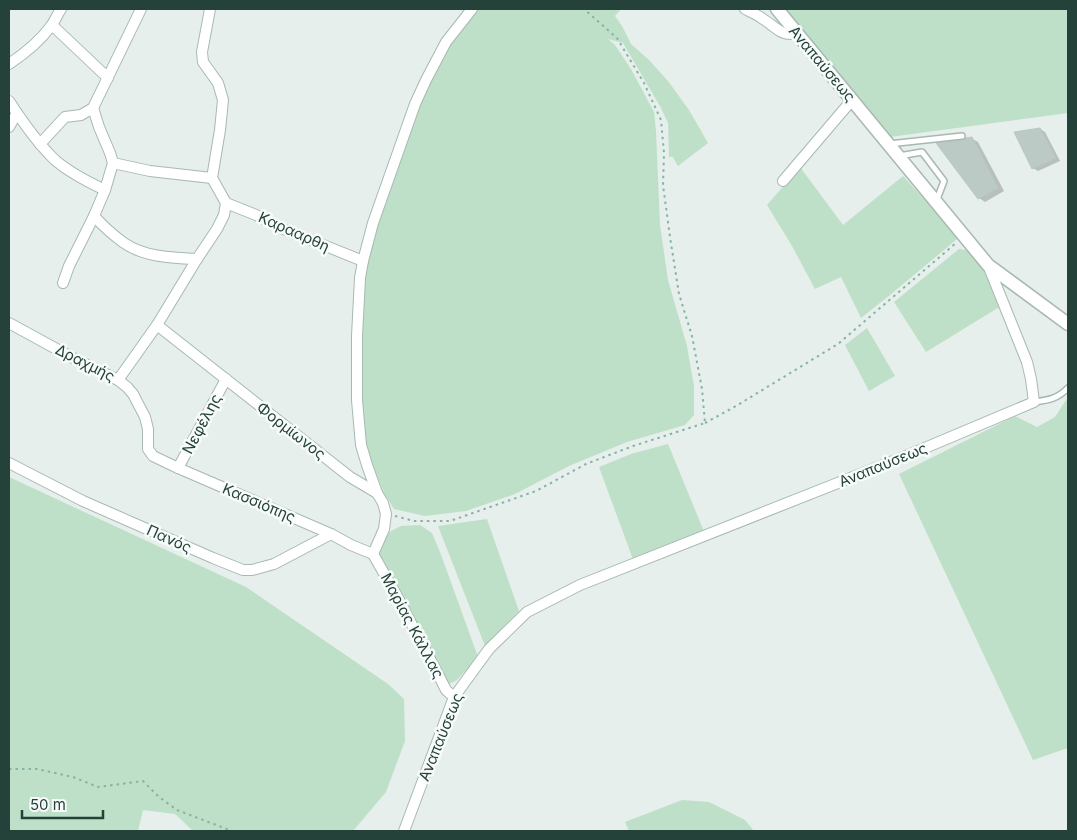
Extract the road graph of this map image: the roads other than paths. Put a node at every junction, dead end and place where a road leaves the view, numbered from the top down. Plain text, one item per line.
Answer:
1 (142, 9) edge
2 (210, 9) edge
3 (472, 9) edge
4 (745, 9) edge
5 (777, 9) edge
6 (58, 10) edge
7 (52, 25) junction
8 (797, 33) junction
9 (9, 64) edge
10 (108, 78) junction
11 (852, 100) junction
12 (9, 101) edge
13 (93, 108) junction
14 (17, 113) junction
15 (9, 127) edge
16 (962, 136) dead end
17 (40, 144) junction
18 (888, 144) junction
19 (898, 156) junction
20 (113, 163) junction
21 (212, 178) junction
22 (783, 181) dead end
23 (105, 190) junction
24 (936, 202) junction
25 (226, 203) junction
26 (94, 216) junction
27 (197, 259) junction
28 (363, 261) junction
29 (988, 265) junction
30 (63, 283) dead end
31 (9, 323) edge
32 (1068, 324) edge
33 (157, 325) junction
34 (226, 379) junction
35 (118, 380) junction
36 (1068, 388) edge
37 (1034, 402) junction
38 (148, 449) joint
39 (9, 463) edge
40 (178, 468) junction
41 (378, 492) junction
42 (331, 534) junction
43 (373, 554) junction
44 (454, 697) junction
45 (404, 831) edge

1 - 10 street
2 - 21 street
3 - 28 street
4 - 8 street
5 - 8 street, Αναπαύσεως
6 - 7 street
7 - 9 street
7 - 10 street
8 - 11 street, Αναπαύσεως
10 - 13 street
11 - 18 street, Αναπαύσεως
11 - 22 street
12 - 14 street
13 - 17 street
13 - 20 street
14 - 15 street
14 - 17 street
16 - 18 lane
17 - 23 street
18 - 19 street, Αναπαύσεως
19 - 24 street, Αναπαύσεως
19 - 24 lane
20 - 21 street
20 - 23 street
21 - 25 street
23 - 26 street
24 - 29 street, Αναπαύσεως
25 - 27 street
25 - 28 street, Καρααρθη
26 - 27 street
26 - 30 street
27 - 33 street
28 - 41 street
29 - 32 street
29 - 37 street, Αναπαύσεως
31 - 35 street, Δραχμής
33 - 34 street, Φορμίωνος
33 - 35 street
34 - 40 street, Νεφέλης
34 - 41 street, Φορμίωνος
35 - 38 street, Δραχμής
36 - 37 lane
37 - 44 street, Αναπαύσεως
38 - 40 street, Κασσιόπης
39 - 42 street, Πανός
40 - 42 street, Κασσιόπης
41 - 43 street
42 - 43 street, Κασσιόπης
43 - 44 street, Μαρίας Κάλλας
44 - 45 street, Αναπαύσεως

